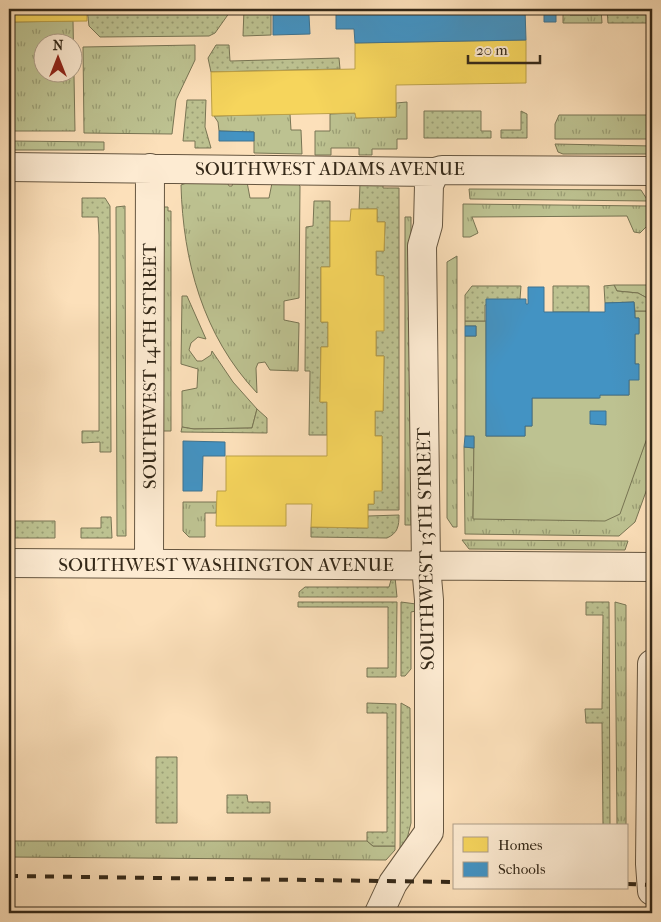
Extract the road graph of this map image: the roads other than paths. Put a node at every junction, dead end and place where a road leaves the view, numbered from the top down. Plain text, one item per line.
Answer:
1 (9, 167) edge
2 (150, 168) junction
3 (652, 171) edge
4 (434, 172) junction
5 (9, 563) edge
6 (149, 564) junction
7 (426, 566) junction
8 (652, 568) edge
9 (652, 664) edge
10 (652, 891) edge
11 (379, 913) edge

1 - 2 street, SOUTHWEST ADAMS AVENUE
2 - 4 street, SOUTHWEST ADAMS AVENUE
2 - 6 street, SOUTHWEST 14TH STREET
3 - 4 street, SOUTHWEST ADAMS AVENUE
4 - 7 street, SOUTHWEST 13TH STREET
5 - 6 street, SOUTHWEST WASHINGTON AVENUE
6 - 7 street, SOUTHWEST WASHINGTON AVENUE
7 - 8 street, SOUTHWEST WASHINGTON AVENUE
7 - 11 street, SOUTHWEST 13TH STREET
9 - 10 street

